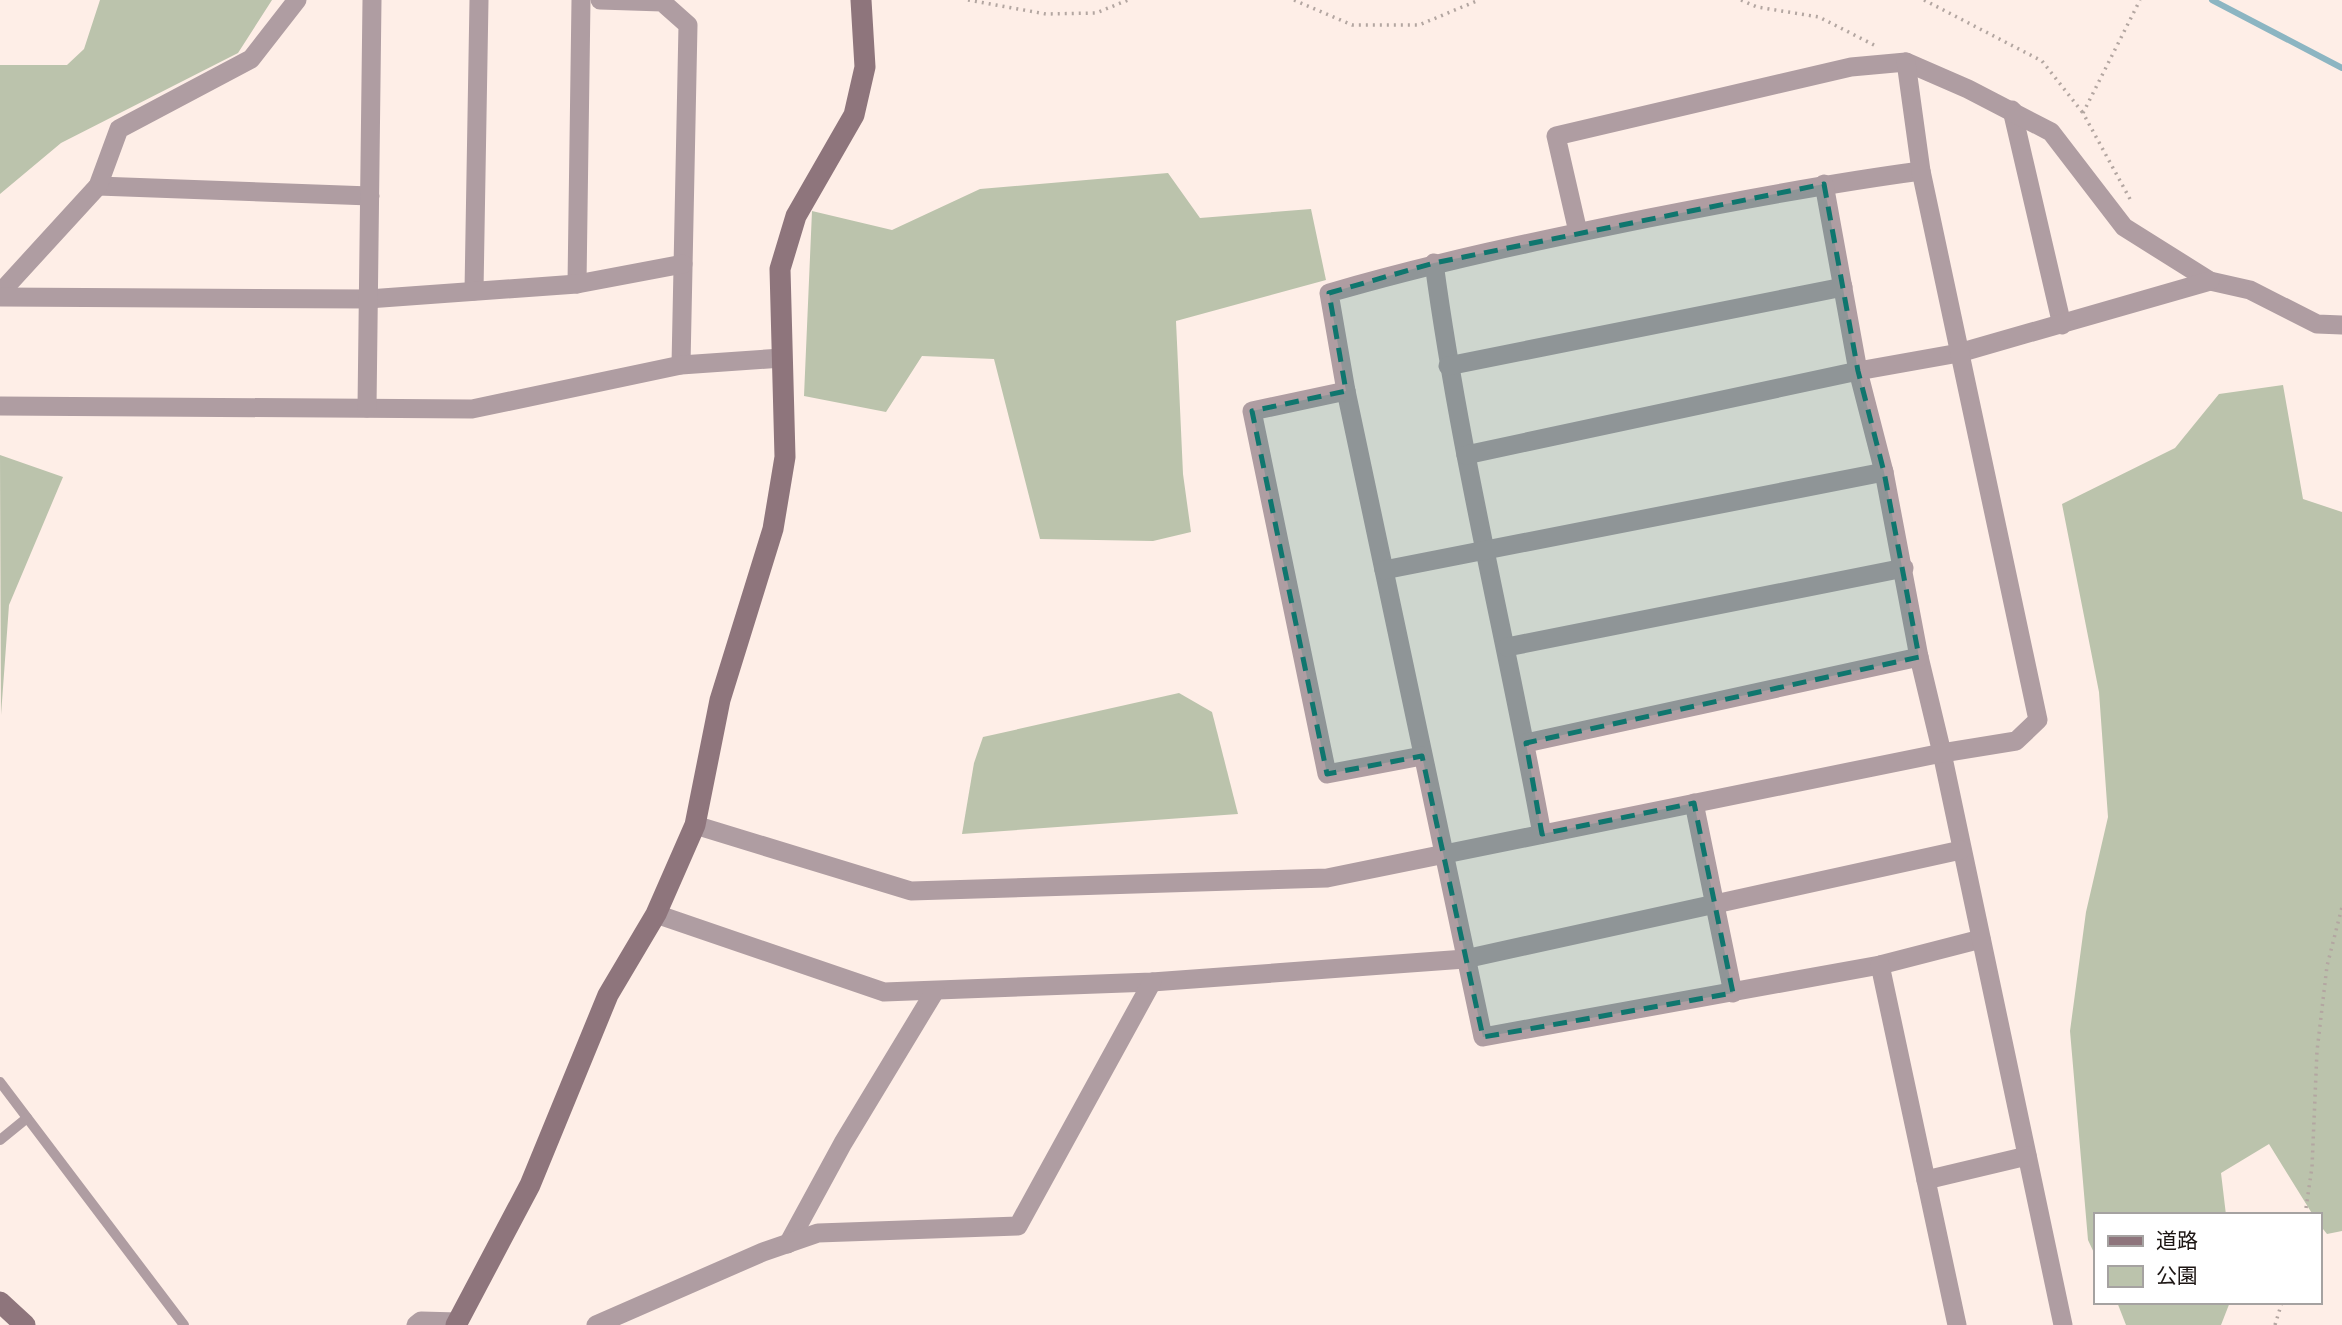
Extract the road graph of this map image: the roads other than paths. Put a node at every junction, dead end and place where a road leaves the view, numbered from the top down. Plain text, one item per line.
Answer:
1 (297, 0) edge
2 (372, 0) edge
3 (479, 0) edge
4 (581, 0) edge
5 (600, 0) edge
6 (861, 0) edge
7 (1906, 62) junction
8 (2012, 110) junction
9 (1922, 171) junction
10 (1824, 184) junction
11 (98, 186) junction
12 (370, 196) junction
13 (1578, 232) junction
14 (1434, 263) junction
15 (683, 264) junction
16 (2210, 281) junction
17 (577, 284) junction
18 (1843, 287) junction
19 (474, 291) junction
20 (0, 295) edge
21 (368, 299) junction
22 (2062, 325) junction
23 (2342, 325) edge
24 (1959, 353) junction
25 (782, 358) junction
26 (681, 365) junction
27 (1448, 366) junction
28 (1858, 371) junction
29 (1346, 391) junction
30 (0, 406) edge
31 (367, 408) junction
32 (1466, 455) junction
33 (1884, 472) junction
34 (1487, 551) junction
35 (1904, 568) junction
36 (1384, 570) junction
37 (1507, 647) junction
38 (1919, 657) junction
39 (1526, 743) junction
40 (1942, 753) junction
41 (1422, 756) junction
42 (1694, 803) junction
43 (695, 825) junction
44 (1542, 834) junction
45 (1961, 850) junction
46 (1443, 854) junction
47 (1713, 905) junction
48 (656, 914) junction
49 (1981, 939) junction
50 (1465, 960) junction
51 (1880, 965) junction
52 (1152, 982) junction
53 (935, 991) junction
54 (1733, 993) junction
55 (0, 1082) edge
56 (27, 1118) junction
57 (0, 1140) edge
58 (2026, 1156) junction
59 (1926, 1180) junction
60 (788, 1244) junction
61 (0, 1302) edge
62 (457, 1323) edge
63 (25, 1325) edge
64 (184, 1325) edge
65 (416, 1325) edge
66 (596, 1325) edge
67 (1957, 1325) edge
68 (2063, 1325) edge

1 - 11 street
2 - 12 street
3 - 19 street
4 - 17 street
5 - 15 street
6 - 25 street
7 - 8 street
7 - 9 street
7 - 13 street
8 - 16 street
8 - 22 street
9 - 10 street
9 - 24 street
10 - 13 street
10 - 18 street
11 - 12 street
11 - 20 street
12 - 21 street
13 - 14 street
14 - 27 street
14 - 29 street
15 - 17 street
15 - 26 street
16 - 22 street
16 - 23 street
17 - 19 street
18 - 27 street
18 - 28 street
19 - 21 street
20 - 21 street
21 - 31 street
22 - 24 street
24 - 28 street
24 - 40 street
25 - 26 street
25 - 43 street
26 - 31 street
27 - 32 street
28 - 32 street
28 - 33 street
29 - 36 street
29 - 41 street
30 - 31 street
32 - 34 street
33 - 34 street
33 - 35 street
34 - 36 street
34 - 37 street
35 - 37 street
35 - 38 street
36 - 41 street
37 - 39 street
38 - 39 street
38 - 40 street
39 - 44 street
40 - 42 street
40 - 45 street
41 - 46 street
42 - 44 street
42 - 47 street
43 - 46 street
43 - 48 street
44 - 46 street
45 - 47 street
45 - 49 street
46 - 50 street
47 - 50 street
47 - 54 street
48 - 53 street
48 - 62 street
49 - 51 street
49 - 58 street
50 - 52 street
50 - 54 street
51 - 54 street
51 - 59 street
52 - 53 street
52 - 60 street
53 - 60 street
55 - 56 lane
56 - 57 lane
56 - 64 lane
58 - 59 street
58 - 68 street
59 - 67 street
60 - 66 street
61 - 63 street
62 - 65 street

